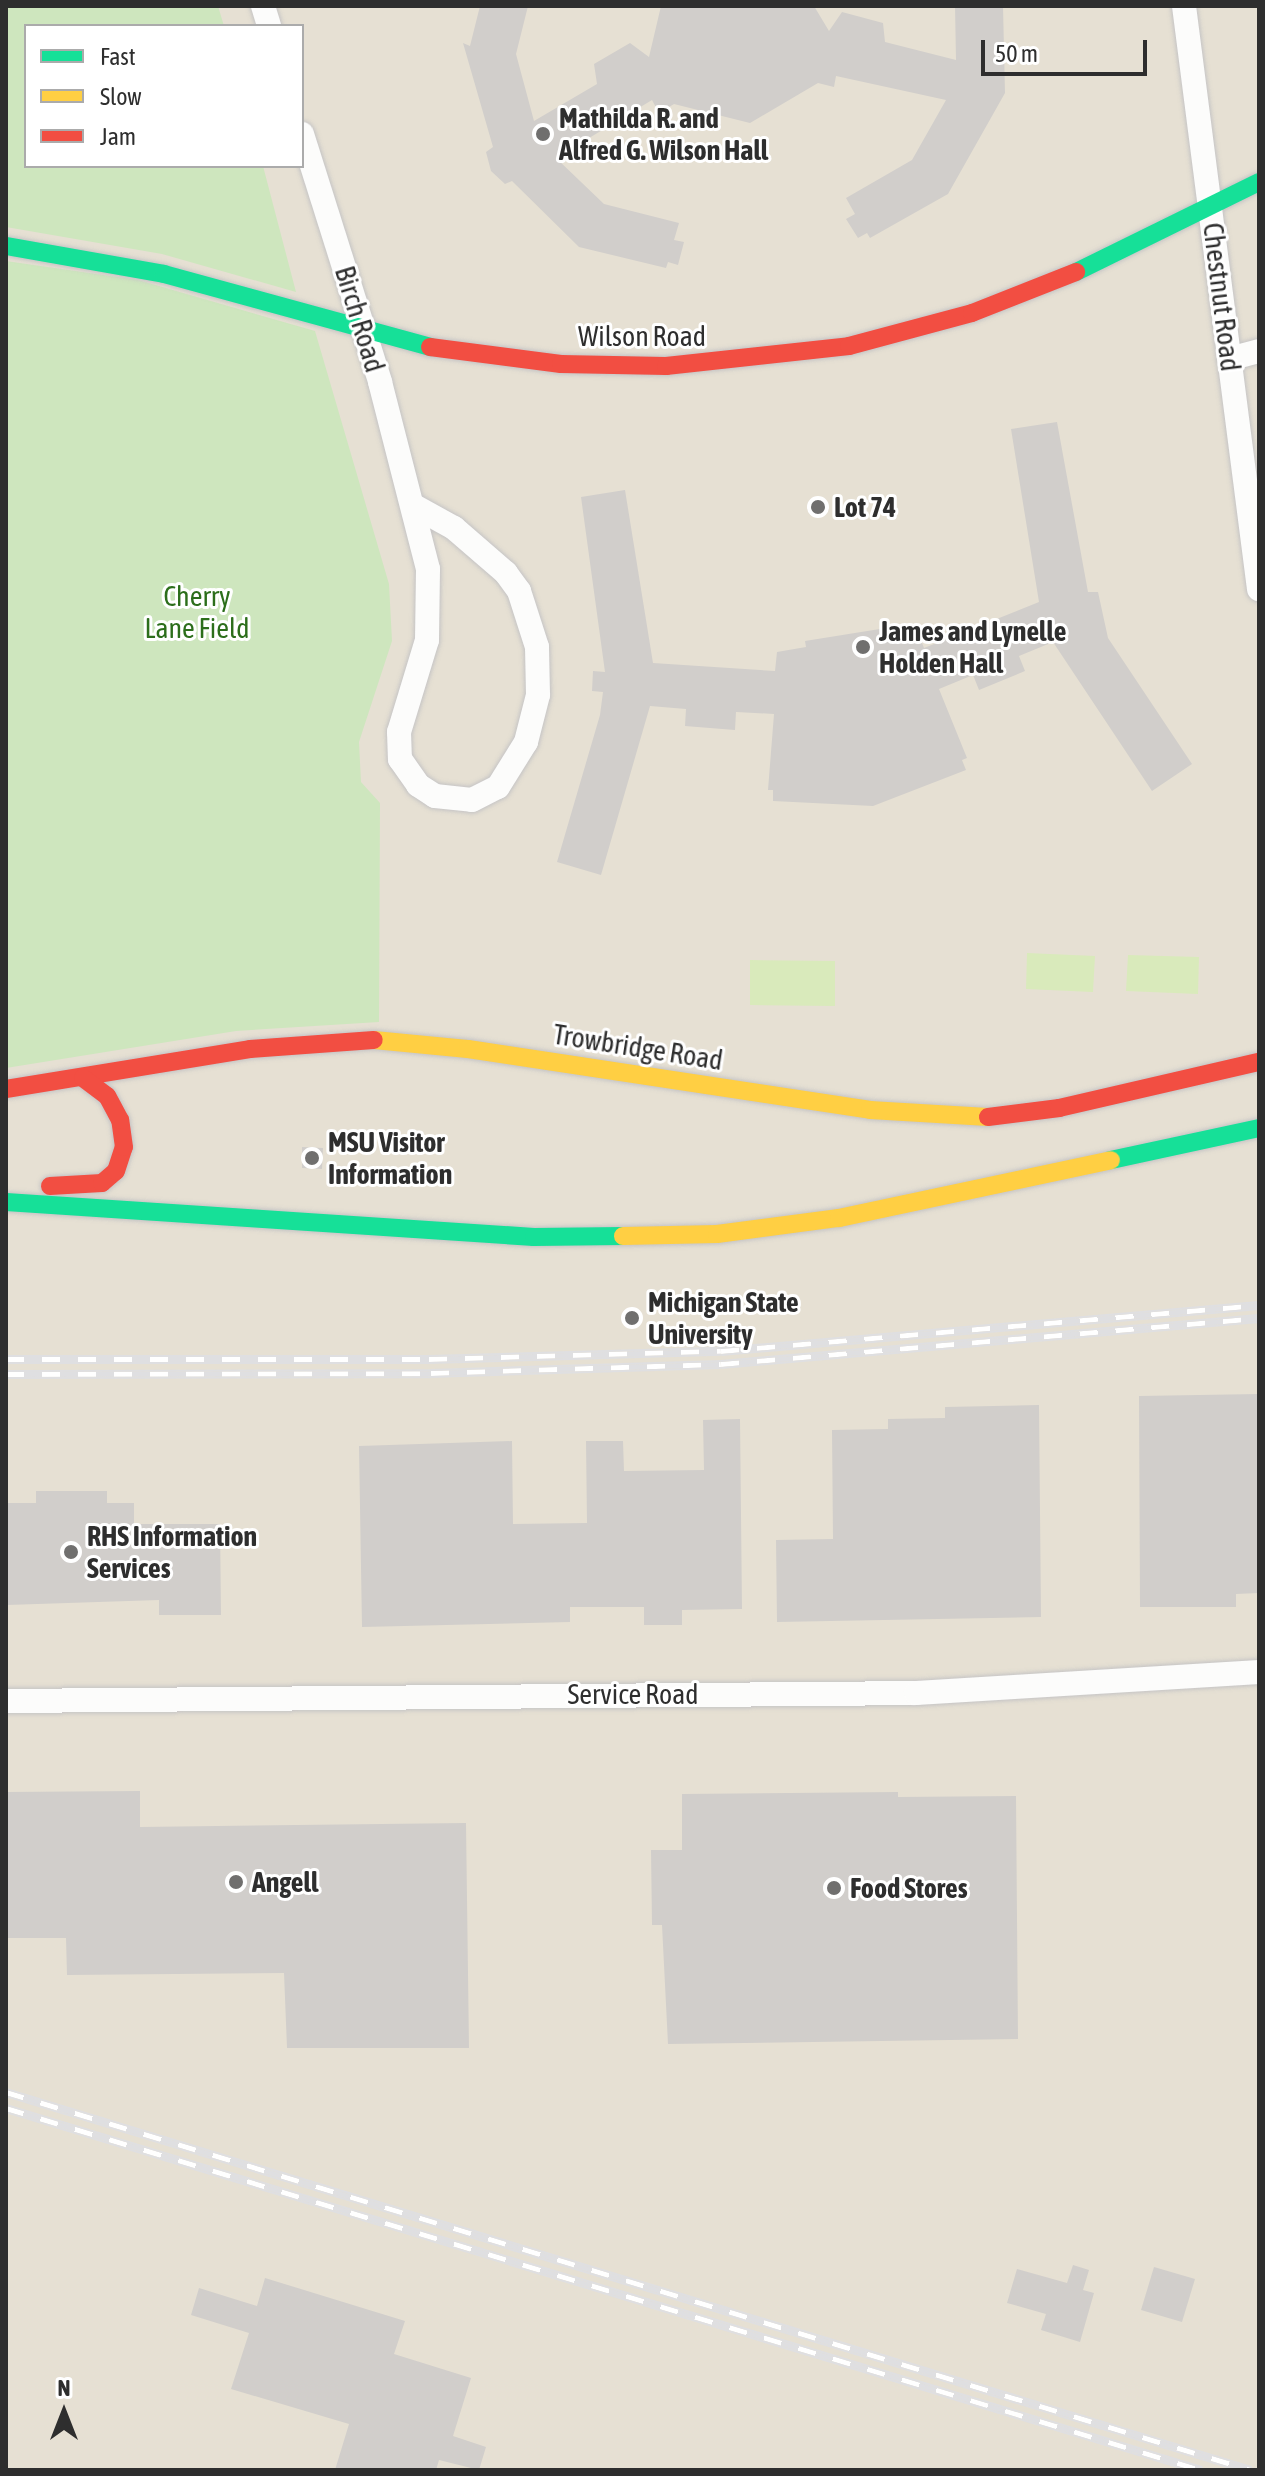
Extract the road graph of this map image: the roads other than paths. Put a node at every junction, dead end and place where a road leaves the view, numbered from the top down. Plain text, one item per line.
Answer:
1 (1184, 6) edge
2 (304, 140) edge
3 (1259, 182) edge
4 (1211, 207) junction
5 (6, 246) edge
6 (363, 332) junction
7 (1259, 351) edge
8 (1229, 359) junction
9 (414, 506) junction
10 (1259, 589) edge
11 (1259, 1062) edge
12 (83, 1078) junction
13 (6, 1089) edge
14 (1259, 1128) edge
15 (6, 1184) edge
16 (6, 1202) edge
17 (1259, 1672) edge
18 (6, 1701) edge

1 - 4 street, Chestnut Road
2 - 6 street, Birch Road
3 - 4 street, Wilson Road
4 - 6 street, Wilson Road
4 - 8 street, Chestnut Road
5 - 6 street, Wilson Road
6 - 9 street, Birch Road
7 - 8 street
8 - 10 street, Chestnut Road
9 - 9 street, Birch Road
11 - 12 street, Trowbridge Road
12 - 13 street, Trowbridge Road
12 - 15 street
14 - 16 street
17 - 18 street, Service Road

